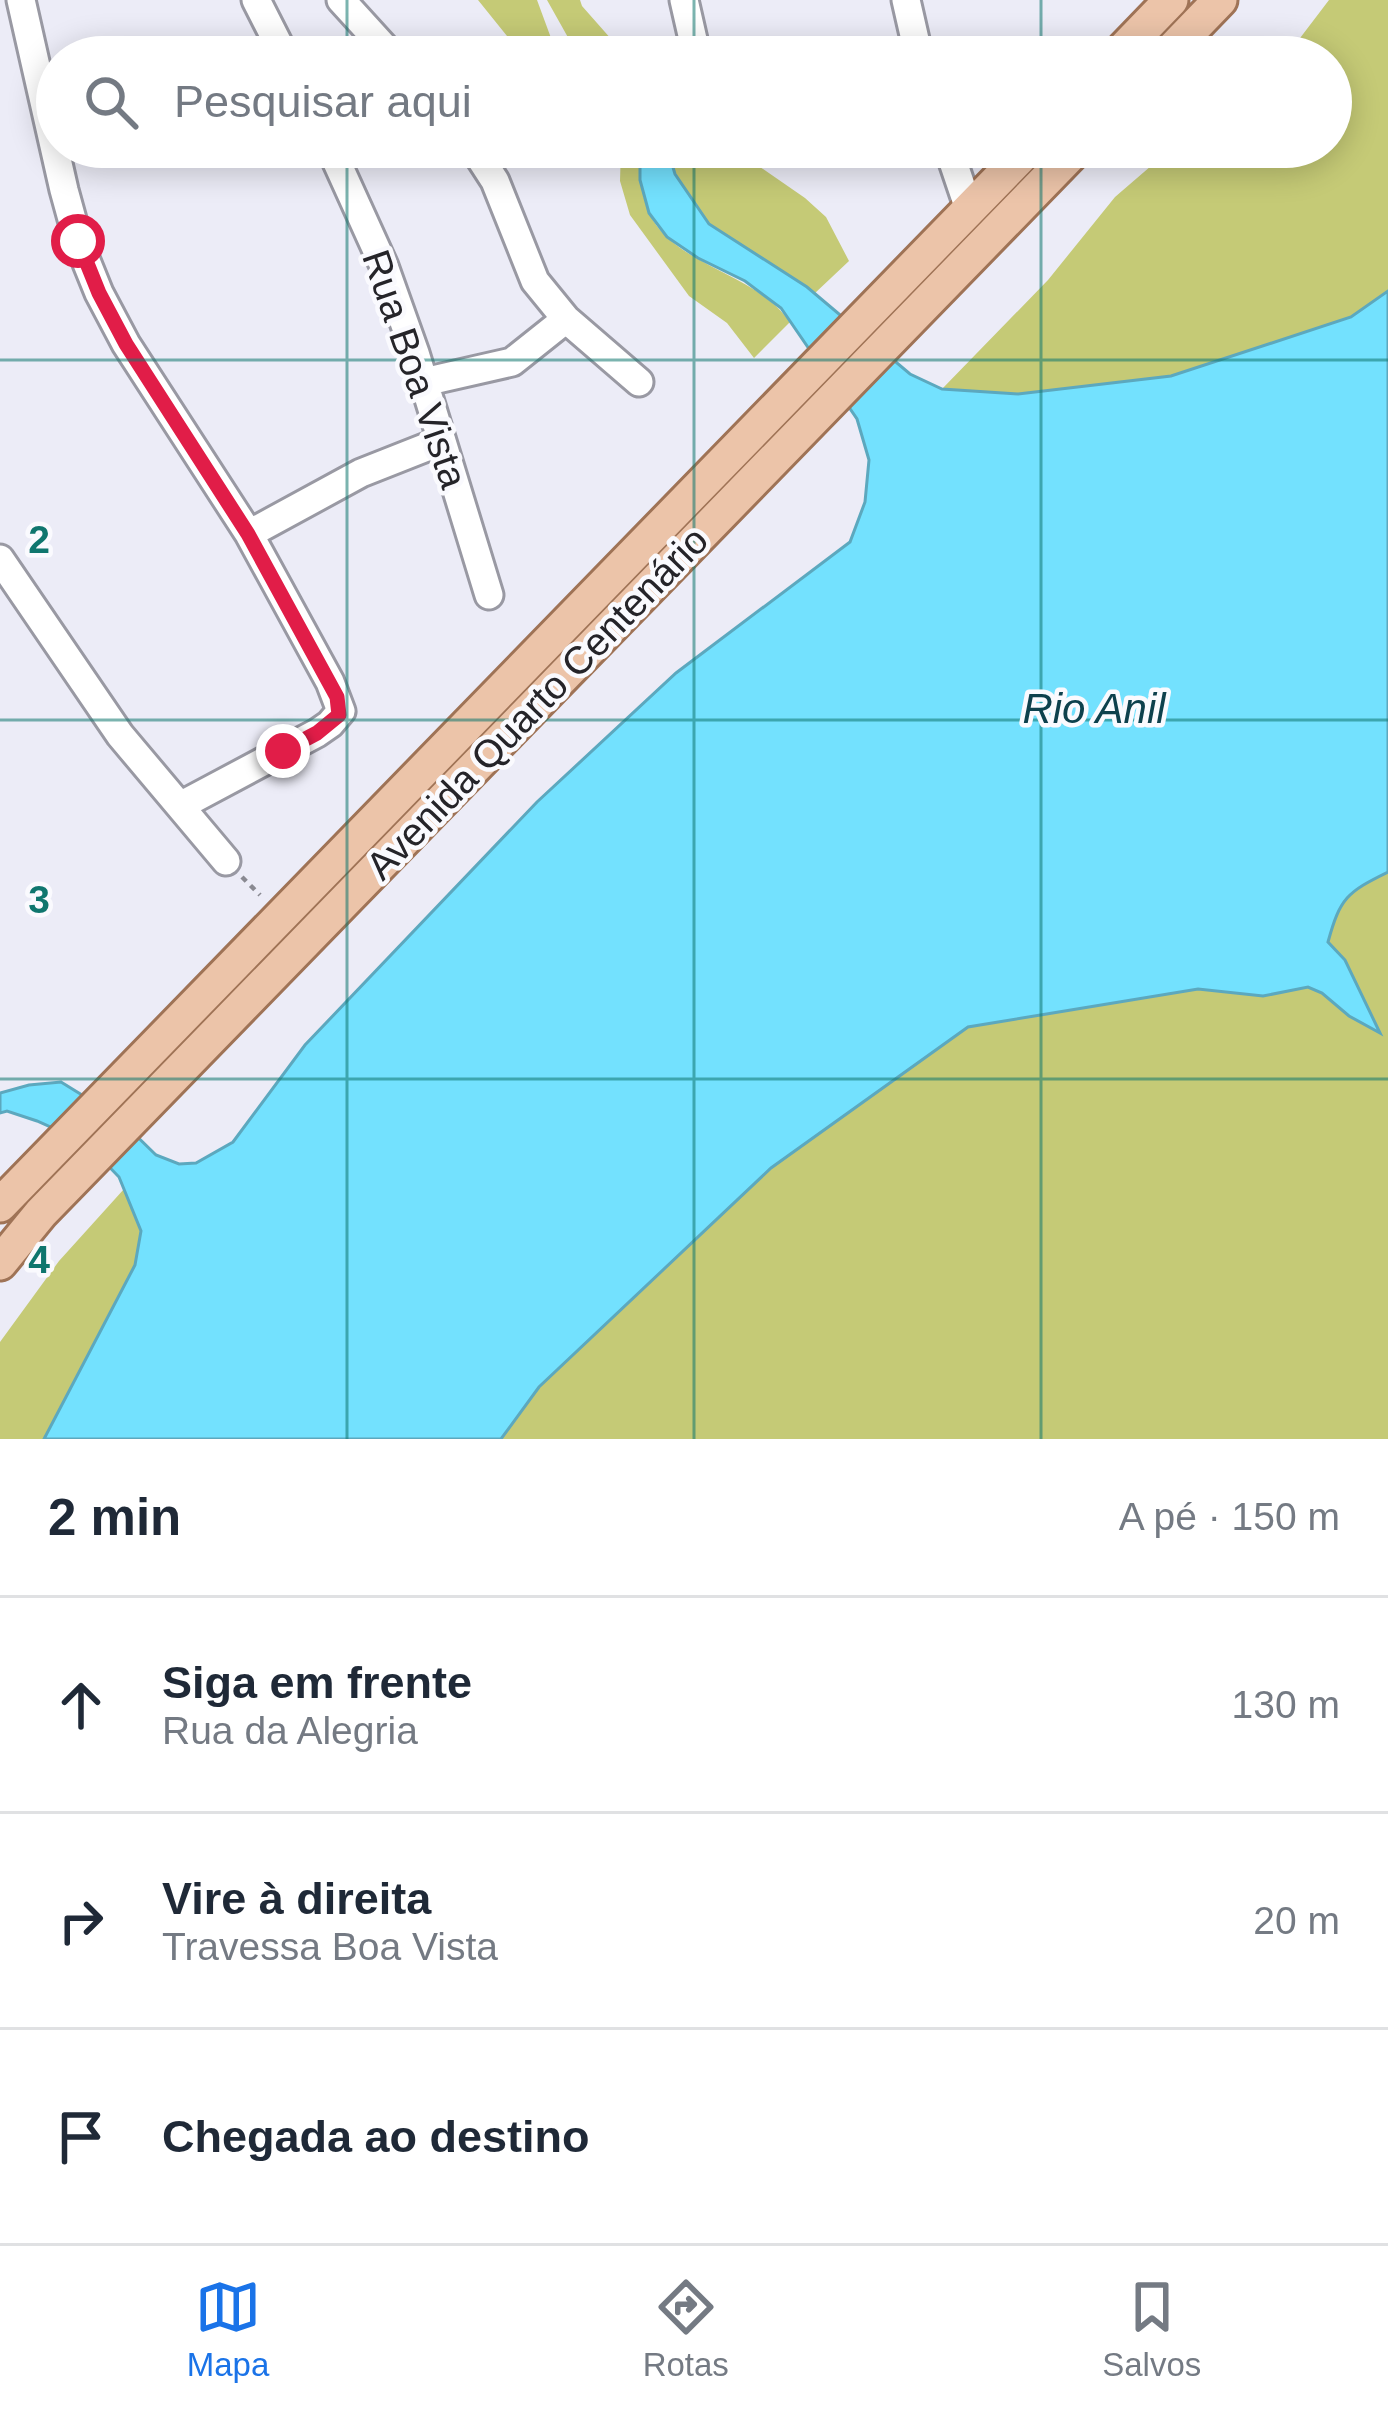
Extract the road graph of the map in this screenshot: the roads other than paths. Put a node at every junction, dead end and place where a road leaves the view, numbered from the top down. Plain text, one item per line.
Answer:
1 (21, 0) edge
2 (256, 0) edge
3 (341, 0) edge
4 (684, 0) edge
5 (906, 0) edge
6 (1171, 0) edge
7 (1220, 0) edge
8 (274, 36) edge
9 (373, 36) edge
10 (692, 36) edge
11 (914, 36) edge
12 (1136, 36) edge
13 (1185, 36) edge
14 (36, 66) edge
15 (59, 168) edge
16 (340, 168) edge
17 (487, 168) edge
18 (955, 168) edge
19 (1009, 168) edge
20 (1058, 168) edge
21 (969, 209) junction
22 (566, 319) junction
23 (424, 382) junction
24 (640, 382) dead end
25 (442, 440) junction
26 (248, 534) junction
27 (0, 560) edge
28 (489, 595) dead end
29 (180, 806) junction
30 (226, 860) dead end
31 (8, 1196) edge
32 (0, 1263) edge

1 - 14 street
2 - 8 street
3 - 9 street
4 - 10 street
5 - 11 street
6 - 12 main road
7 - 13 main road
15 - 26 street
16 - 23 street, Rua Boa Vista
17 - 22 street
18 - 21 street
19 - 21 main road, Avenida Quarto Centenário
20 - 32 main road, Avenida Quarto Centenário
21 - 31 main road, Avenida Quarto Centenário
22 - 23 street
22 - 24 street
23 - 25 street, Rua Boa Vista
25 - 26 street
25 - 28 street, Rua Boa Vista
26 - 29 street
27 - 29 street
29 - 30 street

